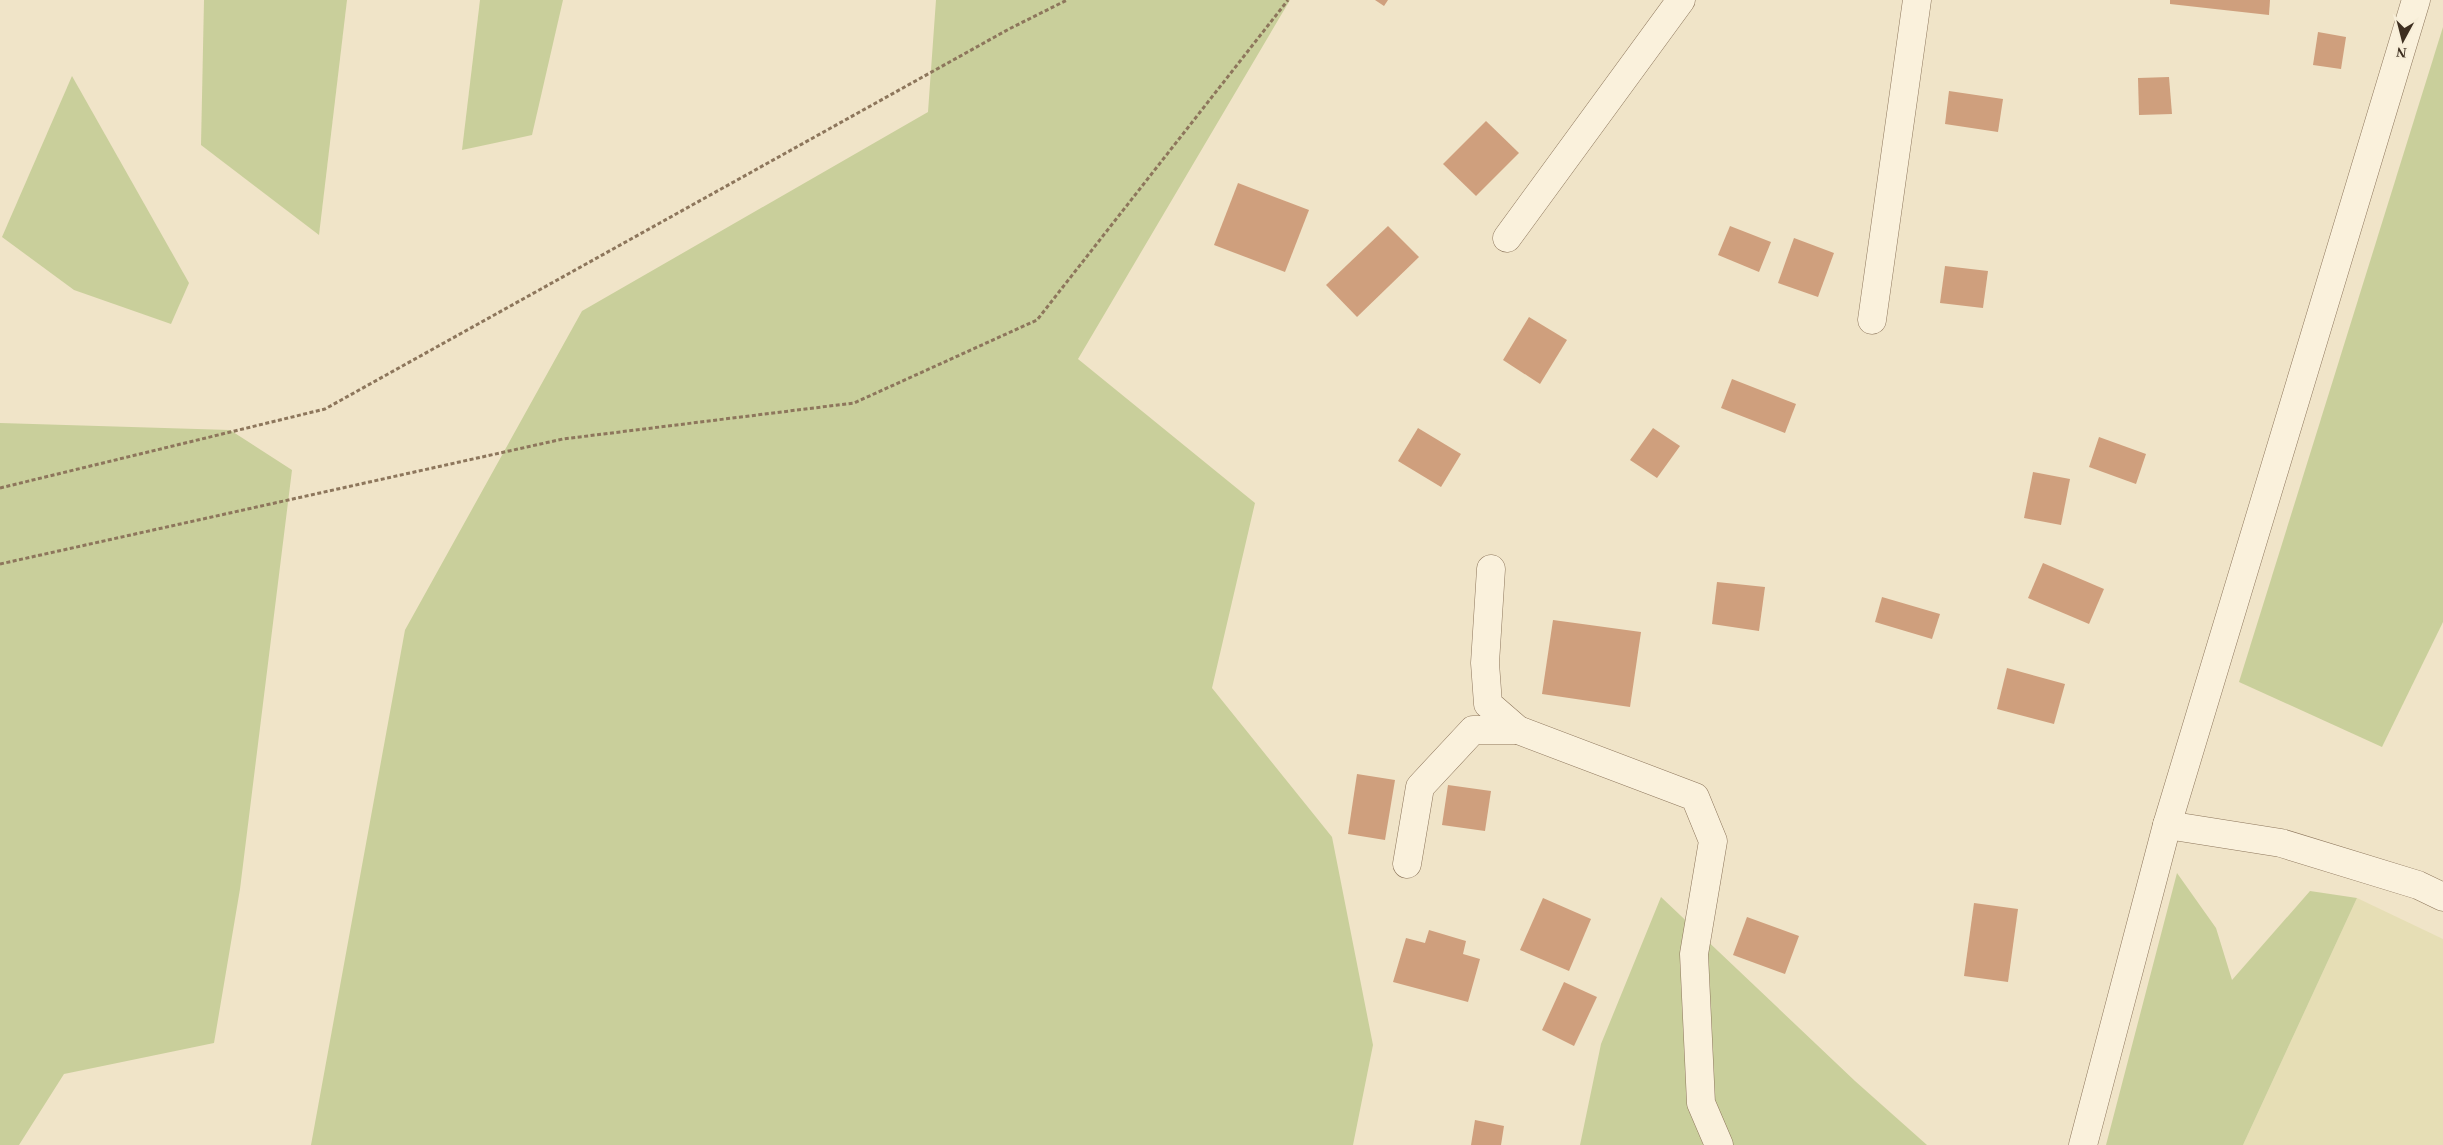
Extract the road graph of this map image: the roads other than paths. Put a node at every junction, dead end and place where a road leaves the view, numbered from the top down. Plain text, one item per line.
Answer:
1 (1681, 0) edge
2 (1916, 0) edge
3 (2416, 0) edge
4 (1507, 238) dead end
5 (1872, 320) dead end
6 (1490, 569) dead end
7 (1518, 730) junction
8 (2167, 826) junction
9 (1407, 864) dead end
10 (2443, 897) edge
11 (1719, 1145) edge
12 (2083, 1145) edge

1 - 4 street
2 - 5 street
3 - 8 street
6 - 7 street
7 - 9 street
7 - 11 street
8 - 10 street
8 - 12 street

